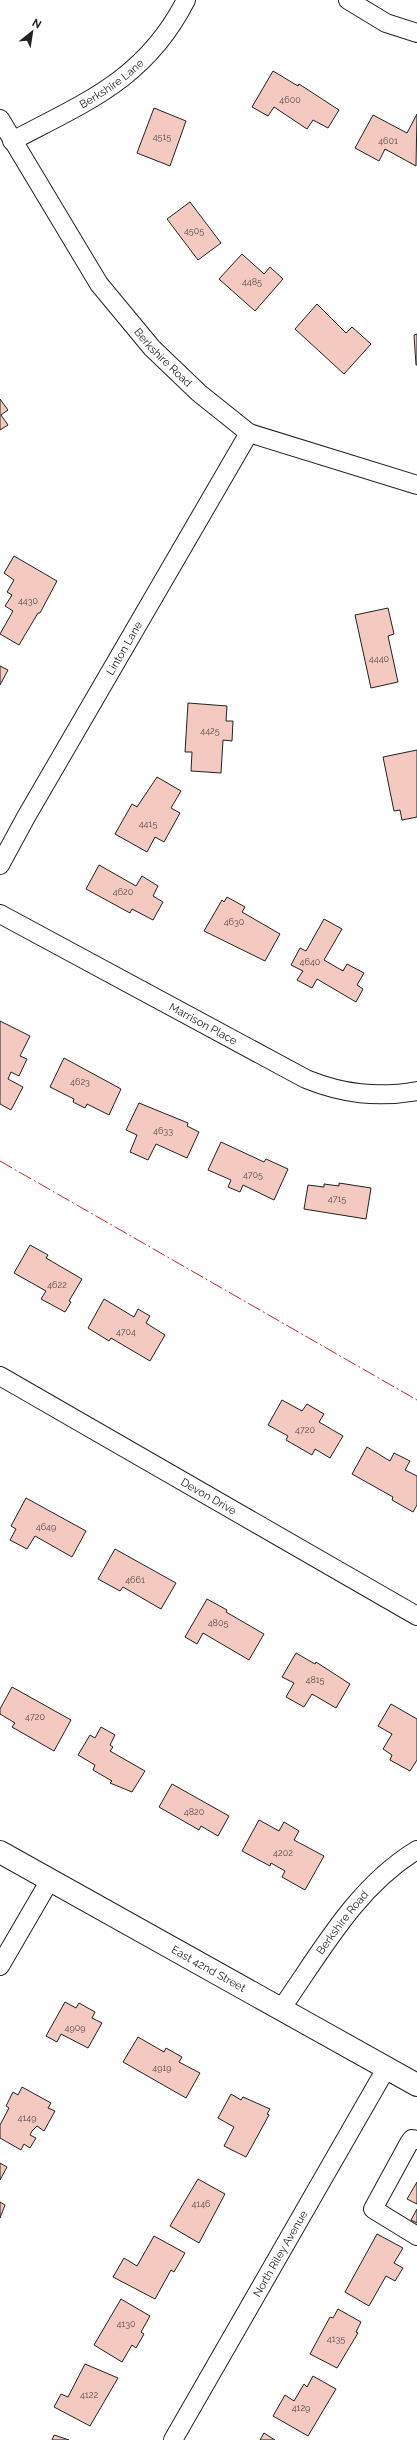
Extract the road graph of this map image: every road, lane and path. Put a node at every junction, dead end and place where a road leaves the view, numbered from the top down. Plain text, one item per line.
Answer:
1 (186, 0) edge
2 (348, 0) edge
3 (417, 33) edge
4 (0, 119) edge
5 (12, 141) junction
6 (249, 433) junction
7 (417, 485) edge
8 (0, 865) edge
9 (0, 914) edge
10 (417, 1091) edge
11 (0, 1376) edge
12 (417, 1616) edge
13 (417, 1850) edge
14 (0, 1852) edge
15 (50, 1880) junction
16 (0, 1966) edge
17 (281, 2009) junction
18 (387, 2068) junction
19 (417, 2085) edge
20 (417, 2140) edge
21 (417, 2236) edge
22 (173, 2440) edge

1 - 5 street, Berkshire Lane
2 - 3 street
4 - 5 street, Berkshire Road
5 - 6 street, Berkshire Road
6 - 7 street, Berkshire Road
6 - 8 street, Linton Lane
9 - 10 street, Marrison Place
11 - 12 street, Devon Drive
13 - 17 street, Berkshire Road
14 - 15 street, East 42nd Street
15 - 16 street
15 - 17 street, East 42nd Street
17 - 18 street, East 42nd Street
18 - 19 street, East 42nd Street
18 - 22 street, North Riley Avenue
20 - 21 street

